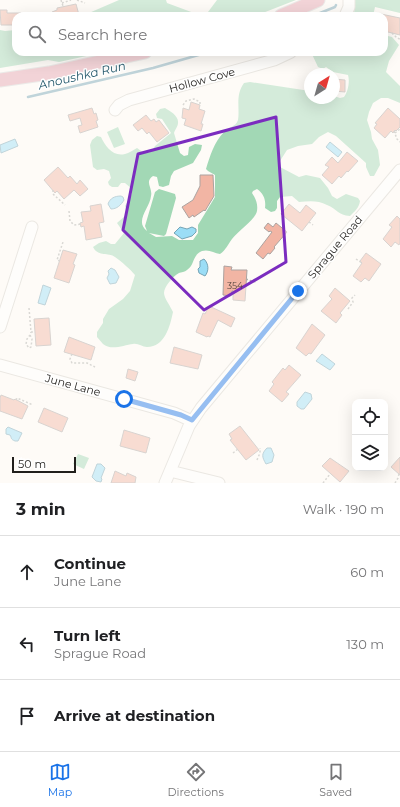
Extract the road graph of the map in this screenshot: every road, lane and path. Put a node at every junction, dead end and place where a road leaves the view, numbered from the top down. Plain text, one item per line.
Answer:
1 (61, 0) edge
2 (71, 0) edge
3 (77, 0) edge
4 (318, 0) edge
5 (349, 0) edge
6 (62, 3) junction
7 (85, 3) dead end
8 (63, 6) dead end
9 (291, 12) edge
10 (347, 12) edge
11 (392, 33) dead end
12 (400, 39) edge
13 (127, 56) edge
14 (282, 56) edge
15 (0, 80) edge
16 (183, 105) dead end
17 (200, 105) dead end
18 (115, 110) dead end
19 (400, 129) edge
20 (400, 142) edge
21 (400, 170) edge
22 (53, 190) dead end
23 (65, 205) dead end
24 (69, 211) dead end
25 (309, 222) dead end
26 (81, 224) dead end
27 (313, 225) dead end
28 (32, 227) dead end
29 (63, 242) dead end
30 (356, 259) dead end
31 (60, 261) dead end
32 (362, 263) dead end
33 (246, 279) dead end
34 (257, 283) dead end
35 (355, 294) dead end
36 (30, 308) dead end
37 (348, 309) dead end
38 (0, 327) edge
39 (31, 332) junction
40 (35, 332) dead end
41 (30, 335) junction
42 (72, 354) dead end
43 (0, 365) edge
44 (95, 367) dead end
45 (16, 400) dead end
46 (33, 405) dead end
47 (192, 420) junction
48 (260, 448) dead end
49 (238, 449) dead end
50 (233, 453) dead end
51 (257, 460) dead end
52 (170, 471) junction
53 (330, 474) dead end
54 (399, 474) dead end
55 (165, 483) edge
56 (219, 483) edge
57 (323, 483) edge
58 (394, 483) edge

1 - 6 path
2 - 6 path
3 - 7 path
4 - 9 main road
5 - 10 street
6 - 8 path
11 - 12 path
13 - 15 main road
14 - 18 street, Hollow Cove
16 - 17 path
19 - 20 path
21 - 47 street, Sprague Road
22 - 23 path
24 - 26 path
25 - 27 path
28 - 38 street
29 - 31 path
30 - 32 path
33 - 34 path
35 - 37 path
36 - 39 path
39 - 40 path
39 - 41 path
41 - 41 path
42 - 44 path
43 - 47 street, June Lane
45 - 46 path
47 - 52 street, Sprague Road
48 - 51 path
49 - 50 path
52 - 55 street, Sprague Road
52 - 56 street
53 - 57 path
54 - 58 path

